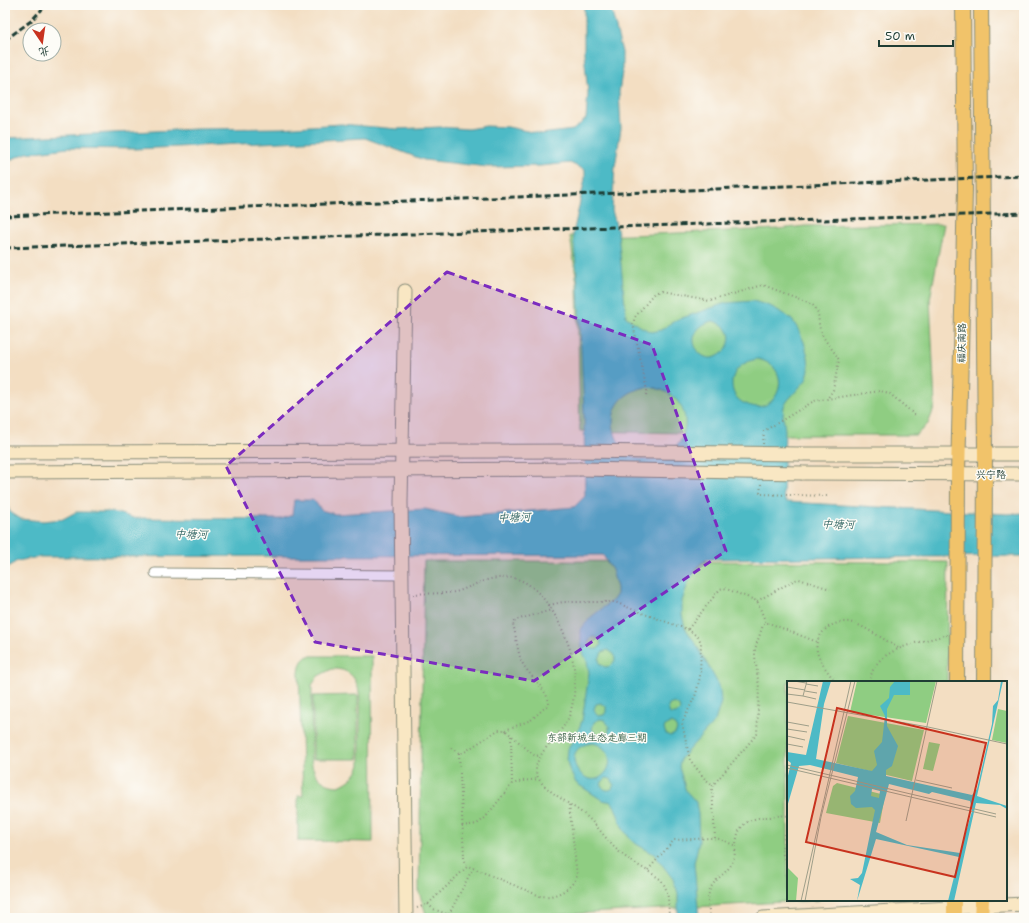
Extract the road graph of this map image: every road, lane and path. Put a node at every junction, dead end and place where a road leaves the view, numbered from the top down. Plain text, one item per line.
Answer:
1 (963, 5) edge
2 (981, 5) edge
3 (405, 291) dead end
4 (646, 396) dead end
5 (827, 399) junction
6 (915, 415) dead end
7 (787, 417) dead end
8 (401, 451) junction
9 (5, 452) edge
10 (959, 454) junction
11 (985, 454) junction
12 (1024, 454) edge
13 (401, 470) junction
14 (5, 472) edge
15 (958, 474) junction
16 (985, 474) junction
17 (1024, 474) edge
18 (791, 495) dead end
19 (827, 496) dead end
20 (156, 573) dead end
21 (402, 573) junction
22 (830, 589) dead end
23 (402, 594) junction
24 (757, 601) junction
25 (549, 605) junction
26 (552, 610) junction
27 (766, 623) junction
28 (688, 630) junction
29 (957, 632) junction
30 (817, 642) junction
31 (900, 649) junction
32 (835, 681) edge
33 (869, 681) edge
34 (957, 681) edge
35 (984, 681) edge
36 (505, 730) junction
37 (511, 736) junction
38 (451, 748) dead end
39 (459, 753) junction
40 (541, 755) junction
41 (538, 779) junction
42 (512, 784) junction
43 (713, 784) junction
44 (569, 803) junction
45 (787, 816) edge
46 (462, 826) junction
47 (787, 829) edge
48 (715, 838) junction
49 (736, 846) junction
50 (787, 862) edge
51 (468, 866) junction
52 (473, 868) junction
53 (648, 870) junction
54 (428, 904) junction
55 (1024, 904) edge
56 (982, 908) edge
57 (954, 909) edge
58 (447, 914) junction
59 (406, 915) edge
60 (447, 918) edge
61 (669, 918) edge
62 (710, 918) edge
63 (763, 918) edge

1 - 10 main road, 福庆南路
2 - 11 main road
3 - 8 main road
4 - 5 path
5 - 6 path
5 - 7 path
8 - 9 main road
8 - 10 main road, bridge
8 - 13 main road
10 - 11 main road
10 - 15 main road, 福庆南路
11 - 12 main road
11 - 16 main road
13 - 14 main road, 兴宁路
13 - 15 main road, 兴宁路, bridge
13 - 21 main road
15 - 16 main road, 兴宁路
15 - 29 main road, 福庆南路
16 - 17 main road, 兴宁路
16 - 35 main road
18 - 19 path
20 - 21 street
21 - 23 main road
22 - 24 path
23 - 25 path
23 - 59 main road
24 - 27 path
24 - 28 path
25 - 26 path
25 - 28 path
26 - 36 path
26 - 40 path
27 - 30 path
27 - 43 path
28 - 43 path
29 - 31 path
29 - 34 main road, 福庆南路
30 - 31 path
30 - 32 path
31 - 33 path
36 - 37 path
36 - 39 path
37 - 40 path
37 - 42 path
38 - 39 path
39 - 46 path
40 - 41 path
41 - 42 path
41 - 44 path
42 - 46 path
43 - 48 path
44 - 52 path
44 - 53 path
45 - 49 path
46 - 51 path
47 - 50 path
48 - 49 path
48 - 53 path
49 - 62 path
51 - 52 path
51 - 54 path
52 - 58 path
53 - 61 path
54 - 58 path
54 - 59 path
55 - 56 main road
56 - 57 main road
57 - 63 main road
58 - 60 path

